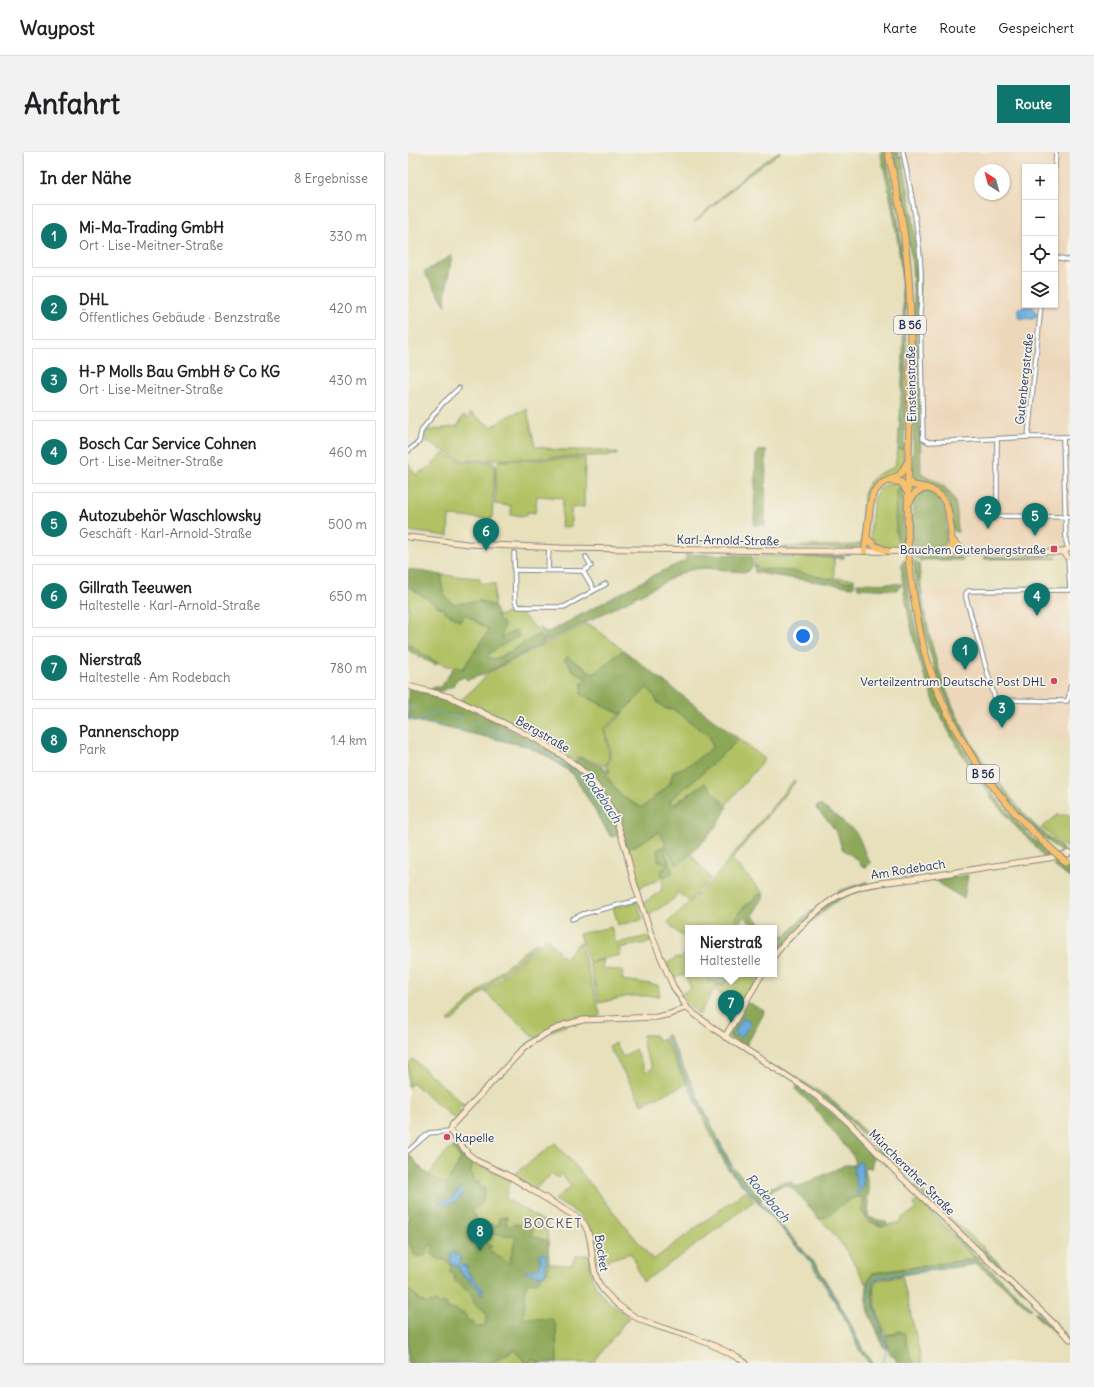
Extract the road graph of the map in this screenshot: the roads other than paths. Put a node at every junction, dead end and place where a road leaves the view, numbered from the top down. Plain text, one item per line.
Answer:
1 (888, 152) edge
2 (903, 152) edge
3 (1056, 152) edge
4 (1055, 164) edge
5 (1058, 258) edge
6 (1070, 260) edge
7 (1041, 308) edge
8 (459, 388) dead end
9 (1063, 437) junction
10 (1070, 437) edge
11 (1028, 438) junction
12 (997, 439) junction
13 (408, 451) edge
14 (908, 461) junction
15 (908, 480) junction
16 (886, 481) junction
17 (932, 489) junction
18 (908, 491) junction
19 (908, 505) junction
20 (1068, 517) edge
21 (950, 526) junction
22 (868, 530) junction
23 (408, 537) edge
24 (951, 539) junction
25 (870, 540) junction
26 (549, 547) junction
27 (865, 551) junction
28 (887, 551) junction
29 (947, 552) junction
30 (968, 552) junction
31 (1068, 552) edge
32 (514, 553) dead end
33 (586, 557) dead end
34 (1070, 566) edge
35 (514, 570) junction
36 (548, 570) junction
37 (583, 571) junction
38 (1069, 572) junction
39 (606, 584) dead end
40 (594, 590) junction
41 (1070, 590) edge
42 (408, 686) edge
43 (1070, 687) edge
44 (1070, 853) edge
45 (1068, 863) edge
46 (640, 900) junction
47 (572, 919) dead end
48 (777, 953) edge
49 (760, 977) edge
50 (687, 1008) junction
51 (725, 1037) junction
52 (450, 1131) junction
53 (408, 1151) edge
54 (1070, 1339) edge
55 (745, 1362) edge

1 - 14 highway, B 56
2 - 12 street, Einsteinstraße
3 - 4 street
5 - 6 street
7 - 11 street, Gutenbergstraße
8 - 13 street
9 - 10 street, Gutenbergstraße
9 - 11 street, Gutenbergstraße
9 - 20 street
11 - 12 street, Einsteinstraße
12 - 20 street
14 - 15 highway, B 56
14 - 16 highway
15 - 17 highway
15 - 18 highway, B 56
16 - 18 highway
16 - 22 highway
17 - 19 highway
17 - 21 highway
18 - 19 highway, B 56
19 - 45 highway, B 56, bridge
20 - 31 street
21 - 24 highway
21 - 29 highway
22 - 25 highway
22 - 27 highway
23 - 26 street, Karl-Arnold-Straße
24 - 29 highway
24 - 30 highway
25 - 27 highway
25 - 28 highway
26 - 27 street, Karl-Arnold-Straße
26 - 36 street
27 - 28 street, Karl-Arnold-Straße
28 - 29 street, Karl-Arnold-Straße
29 - 30 street, Karl-Arnold-Straße
30 - 31 street, Karl-Arnold-Straße
31 - 38 street
32 - 35 street
33 - 37 street
34 - 38 street
35 - 36 street
35 - 40 street
36 - 37 street
37 - 40 street
38 - 41 street
39 - 40 street
41 - 43 street
42 - 46 street, Bergstraße
44 - 48 street, Am Rodebach
46 - 47 street
46 - 50 street
49 - 51 street
50 - 51 street
50 - 52 street
51 - 54 street, Müncherather Straße
52 - 53 street
52 - 55 street, Bocket

